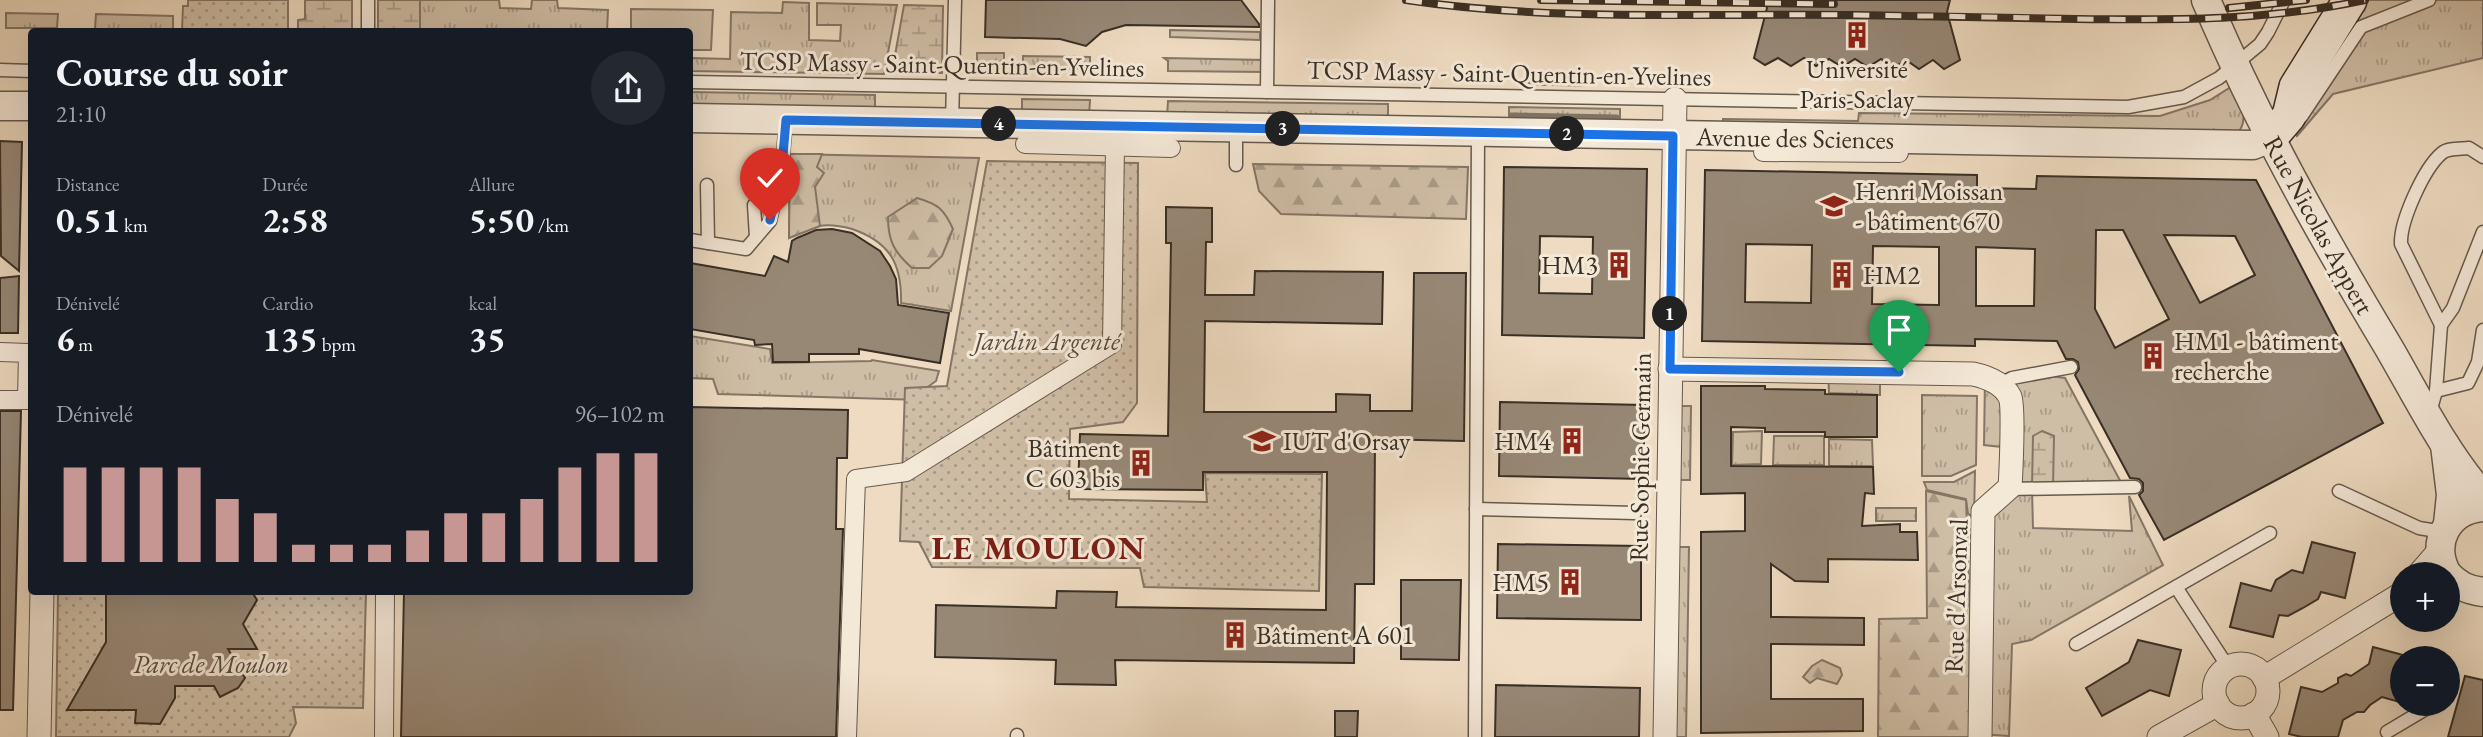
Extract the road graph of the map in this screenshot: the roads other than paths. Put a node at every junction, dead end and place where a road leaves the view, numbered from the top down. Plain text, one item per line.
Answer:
1 (368, 0) edge
2 (955, 0) edge
3 (1268, 0) edge
4 (2206, 0) edge
5 (2284, 0) edge
6 (2350, 0) edge
7 (2429, 0) edge
8 (368, 28) edge
9 (2234, 67) junction
10 (0, 70) edge
11 (28, 71) edge
12 (693, 82) edge
13 (953, 86) junction
14 (1267, 92) junction
15 (1675, 99) junction
16 (0, 106) edge
17 (28, 106) edge
18 (693, 118) edge
19 (786, 120) junction
20 (952, 123) junction
21 (1236, 128) junction
22 (1478, 133) junction
23 (1673, 136) junction
24 (2271, 141) junction
25 (1123, 143) junction
26 (1025, 144) dead end
27 (1171, 148) dead end
28 (1763, 152) dead end
29 (2038, 153) dead end
30 (2483, 157) edge
31 (1236, 165) dead end
32 (707, 185) dead end
33 (754, 205) dead end
34 (2483, 232) edge
35 (756, 237) junction
36 (693, 240) edge
37 (708, 243) junction
38 (2441, 325) junction
39 (2483, 330) edge
40 (0, 352) edge
41 (2071, 368) dead end
42 (1670, 369) junction
43 (2000, 384) junction
44 (0, 400) edge
45 (2432, 403) junction
46 (2445, 442) junction
47 (2135, 487) dead end
48 (2010, 489) junction
49 (2339, 491) dead end
50 (2483, 496) edge
51 (2483, 507) edge
52 (1476, 509) junction
53 (1635, 513) dead end
54 (2270, 533) dead end
55 (2449, 562) edge
56 (2452, 562) edge
57 (2452, 562) edge
58 (2176, 587) junction
59 (41, 595) edge
60 (385, 595) edge
61 (2390, 601) edge
62 (2076, 644) dead end
63 (2228, 667) junction
64 (2264, 678) junction
65 (2218, 704) junction
66 (2255, 713) junction
67 (2415, 716) edge
68 (2385, 735) edge
69 (39, 737) edge
70 (384, 737) edge
71 (847, 737) edge
72 (1475, 737) edge
73 (1665, 737) edge
74 (1980, 737) edge
75 (2160, 737) edge
76 (2267, 737) edge

1 - 8 lane
2 - 13 lane
3 - 14 lane
4 - 9 street, Rue Nicolas Appert
5 - 9 lane, TCSP Massy - Saint-Quentin-en-Yvelines
6 - 24 main road
7 - 24 lane
9 - 15 lane, TCSP Massy - Saint-Quentin-en-Yvelines
9 - 24 street, Rue Nicolas Appert
10 - 11 lane
12 - 13 lane, TCSP Massy - Saint-Quentin-en-Yvelines
13 - 14 lane, TCSP Massy - Saint-Quentin-en-Yvelines
13 - 20 lane
14 - 15 lane, TCSP Massy - Saint-Quentin-en-Yvelines
15 - 23 street, Rue Sophie Germain
16 - 17 street
18 - 19 street, Avenue des Sciences
19 - 20 street, Avenue des Sciences
19 - 35 lane
20 - 21 street, Avenue des Sciences
21 - 22 street, Avenue des Sciences
21 - 31 lane
22 - 23 street, Avenue des Sciences
22 - 52 lane
23 - 24 street, Avenue des Sciences
23 - 42 street, Rue Sophie Germain
24 - 45 street, Rue Nicolas Appert
25 - 26 street
25 - 27 street
25 - 71 street
28 - 29 street
30 - 38 lane
32 - 37 lane
33 - 35 lane
34 - 38 lane
35 - 37 lane
36 - 37 lane
38 - 45 lane
39 - 45 lane
40 - 44 street
41 - 43 lane
42 - 43 street
42 - 73 street, Rue Sophie Germain
43 - 48 street
45 - 46 street, Rue Nicolas Appert
46 - 50 street, Rue Nicolas Appert
46 - 56 street, Rue Nicolas Appert
47 - 48 lane
48 - 74 street, Rue d'Arsonval
49 - 55 lane
51 - 57 street
52 - 53 lane
52 - 72 lane
54 - 58 lane
58 - 62 lane
58 - 63 lane
59 - 69 street
60 - 70 street
61 - 64 street
63 - 64 street
63 - 65 street
64 - 66 street
65 - 66 street
65 - 75 street
66 - 76 street
67 - 68 lane

